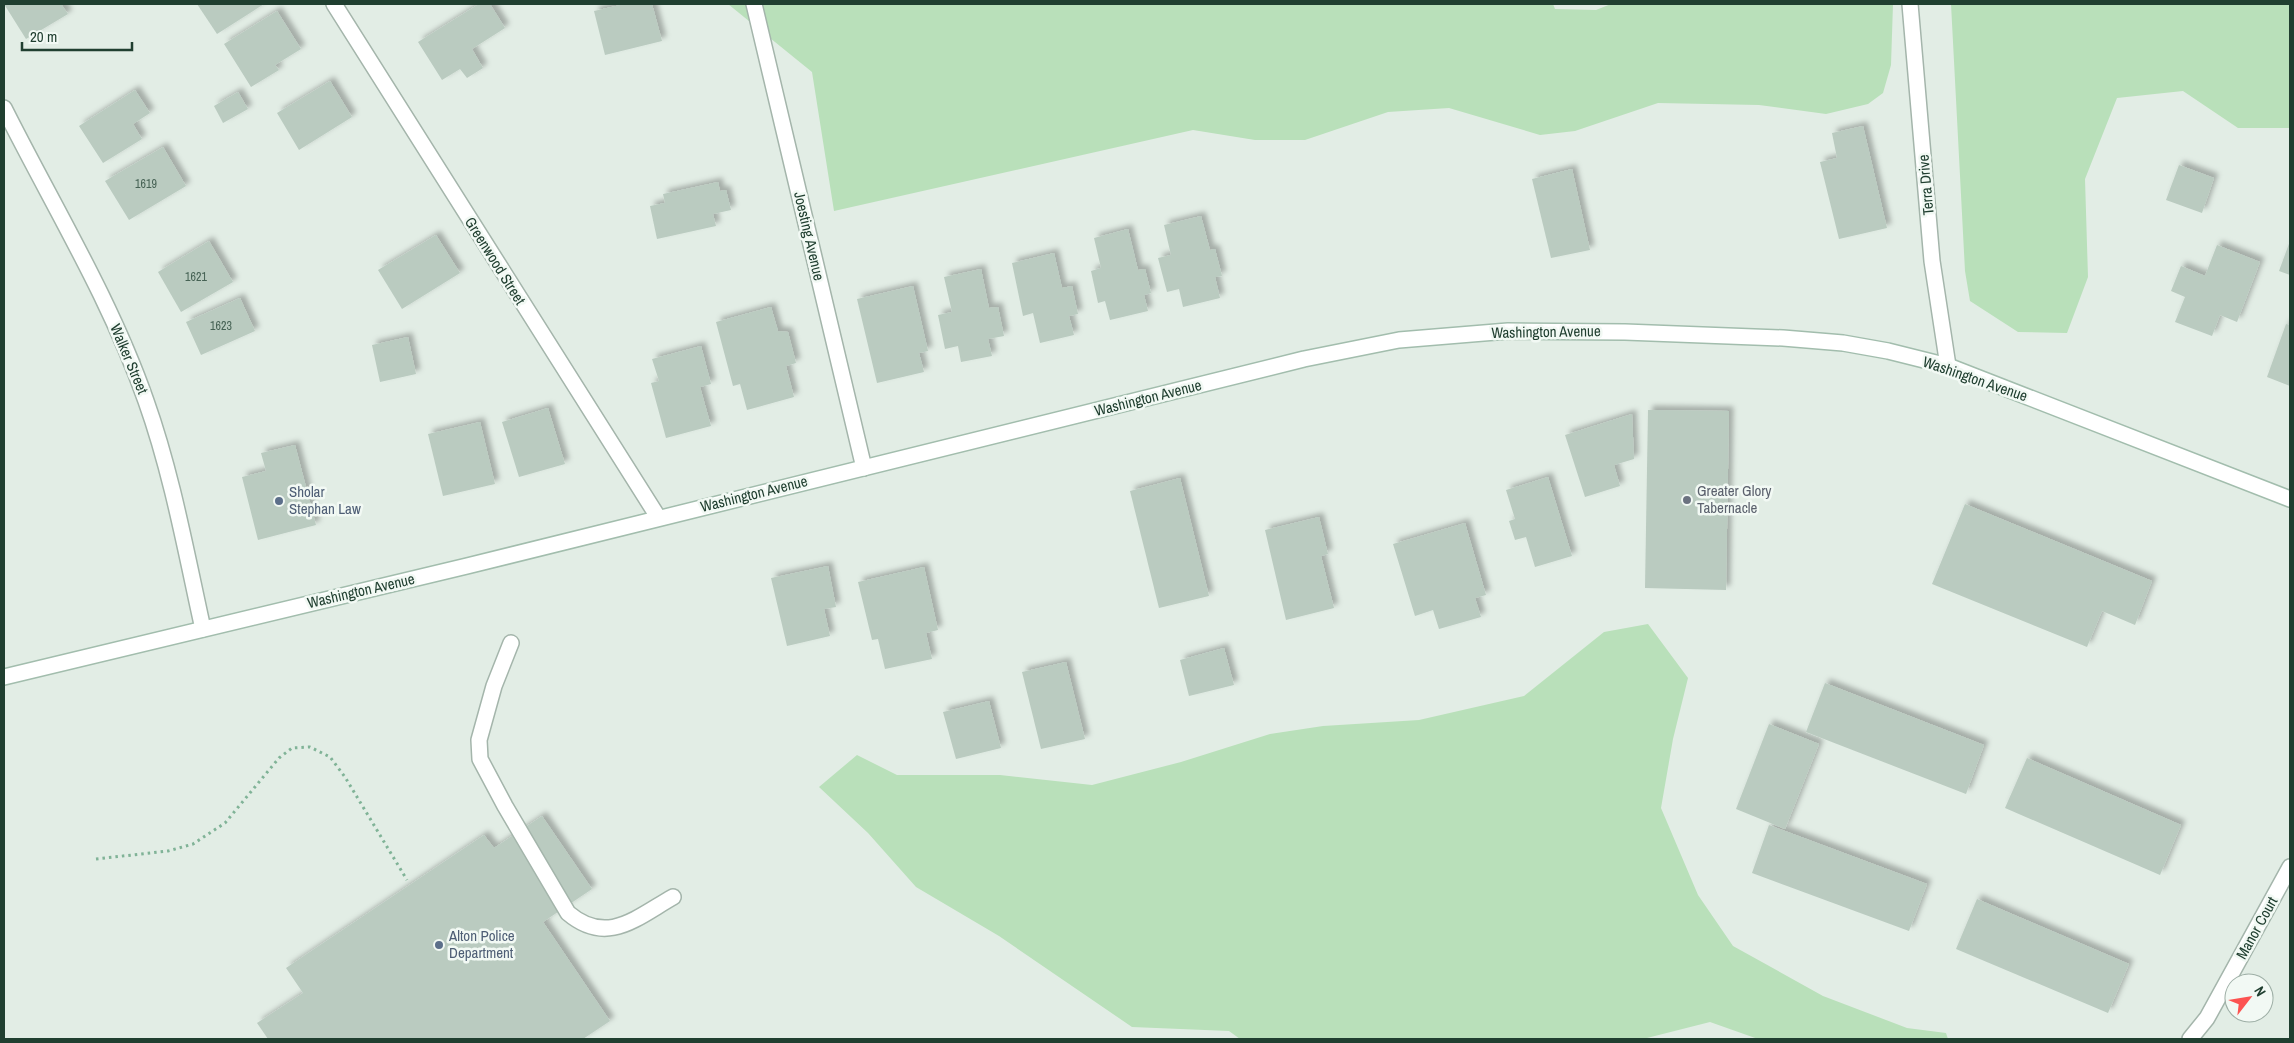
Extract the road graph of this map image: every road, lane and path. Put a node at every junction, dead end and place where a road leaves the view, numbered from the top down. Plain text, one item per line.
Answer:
1 (334, 4) edge
2 (754, 4) edge
3 (1910, 4) edge
4 (4, 108) edge
5 (1948, 366) junction
6 (864, 468) junction
7 (2290, 499) edge
8 (658, 518) junction
9 (203, 629) junction
10 (511, 643) dead end
11 (4, 677) edge
12 (96, 859) dead end
13 (2290, 868) edge
14 (407, 880) dead end
15 (673, 897) dead end
16 (2190, 1039) edge

1 - 8 main road, Greenwood Street
2 - 6 main road, Joesting Avenue
3 - 5 main road, Terra Drive
4 - 9 main road, Walker Street
5 - 6 main road, Washington Avenue
5 - 7 main road, Washington Avenue
6 - 8 main road, Washington Avenue
8 - 9 main road, Washington Avenue
9 - 11 main road, Washington Avenue
10 - 15 main road
12 - 14 path
13 - 16 main road, Manor Court

